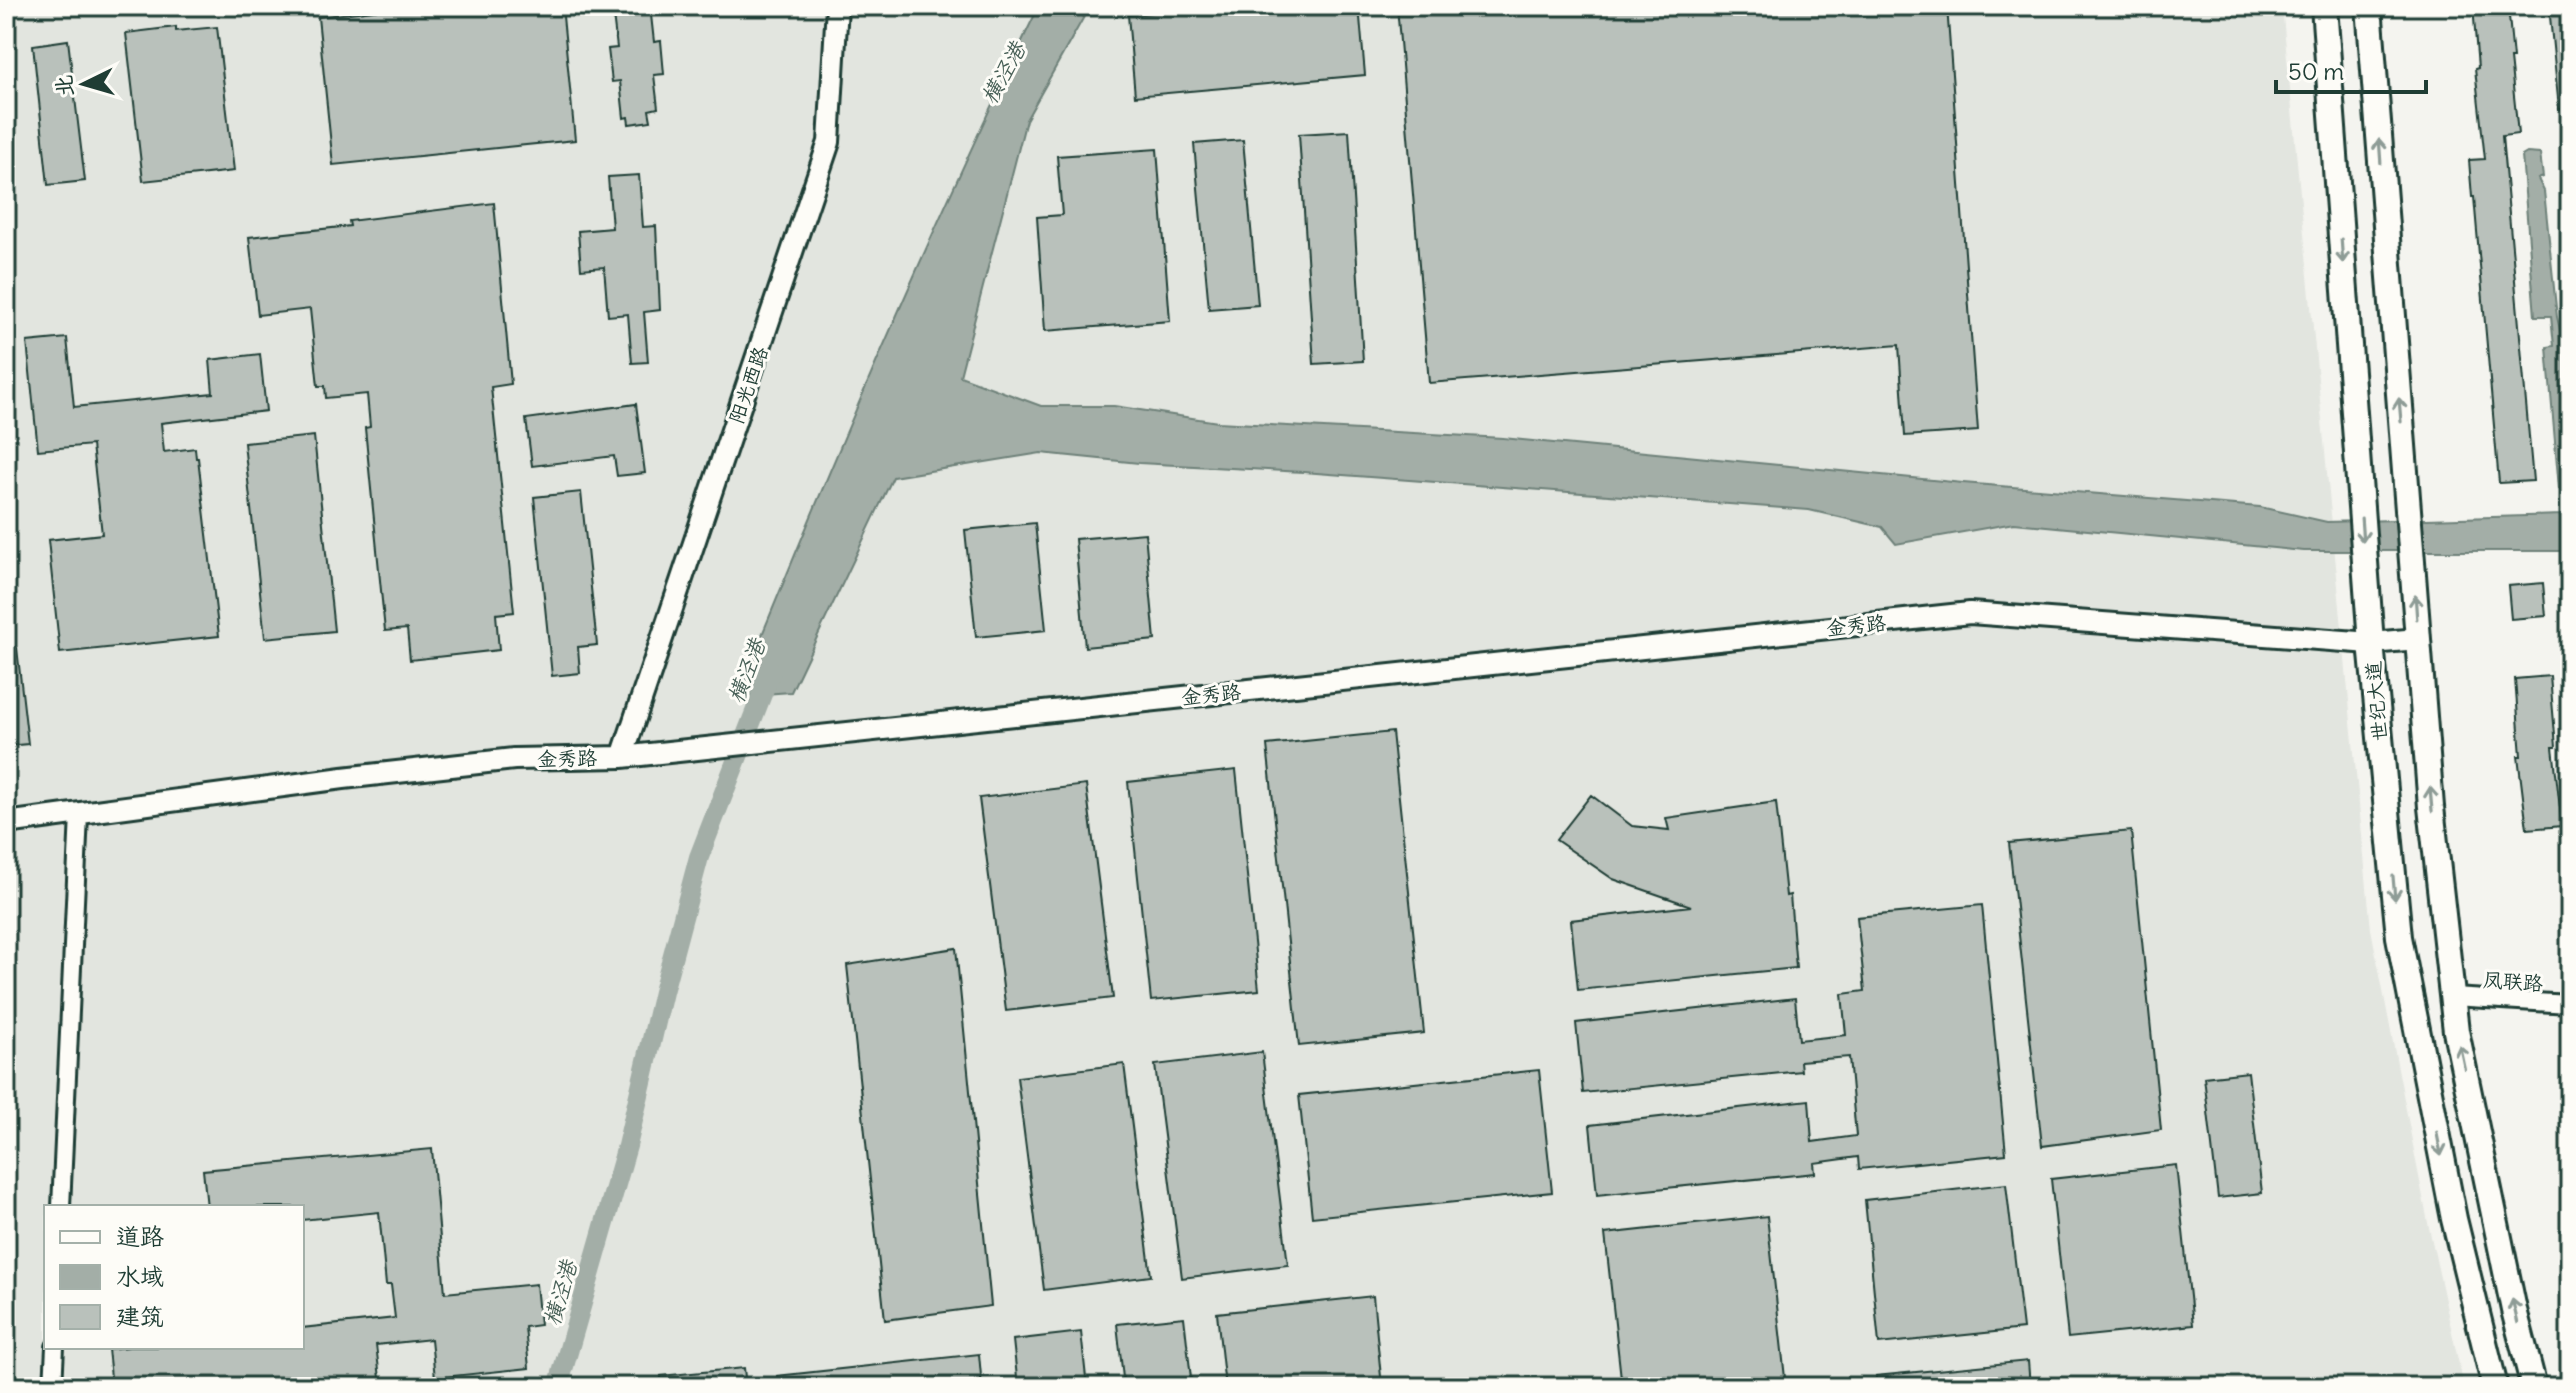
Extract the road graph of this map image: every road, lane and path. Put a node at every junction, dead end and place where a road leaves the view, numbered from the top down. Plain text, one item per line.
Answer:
1 (837, 6) edge
2 (2324, 6) edge
3 (2369, 6) edge
4 (2418, 639) junction
5 (2371, 643) junction
6 (622, 757) junction
7 (79, 815) junction
8 (6, 823) edge
9 (2453, 997) junction
10 (2570, 1004) edge
11 (61, 1205) edge
12 (55, 1349) edge
13 (53, 1387) edge
14 (2495, 1387) edge
15 (2534, 1387) edge

1 - 6 street, 阳光西路
2 -> 5 main road, 世纪大道
4 -> 3 main road
4 - 5 street, 金秀路
9 -> 4 main road
5 - 6 street, 金秀路
5 -> 14 main road, 世纪大道
6 - 7 street, 金秀路
7 - 8 street, 金秀路
7 - 11 street
9 - 10 street, 凤联路
15 -> 9 main road
12 - 13 street

